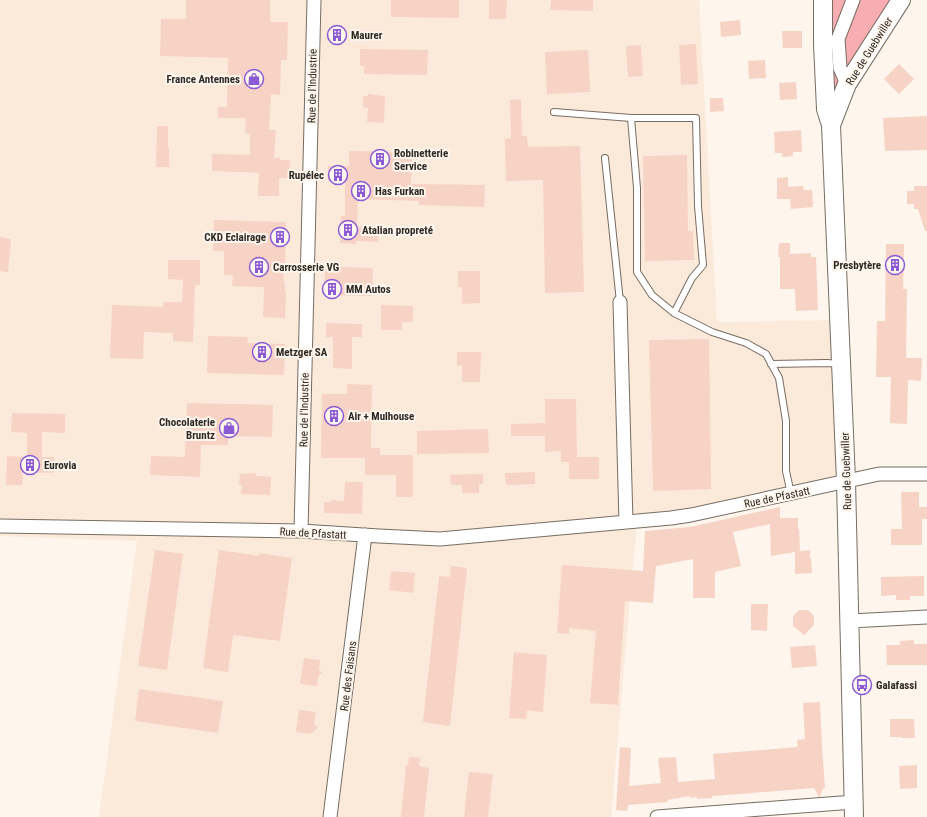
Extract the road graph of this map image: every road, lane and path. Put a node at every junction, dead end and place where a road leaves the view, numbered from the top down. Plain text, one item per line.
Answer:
1 (314, 0) edge
2 (823, 0) edge
3 (853, 0) edge
4 (901, 0) edge
5 (847, 84) junction
6 (554, 112) dead end
7 (631, 118) junction
8 (831, 125) junction
9 (605, 158) dead end
10 (620, 302) joint
11 (674, 312) junction
12 (771, 364) junction
13 (842, 364) junction
14 (927, 474) edge
15 (846, 481) junction
16 (791, 494) junction
17 (626, 522) junction
18 (0, 526) edge
19 (301, 532) junction
20 (365, 535) junction
21 (927, 617) edge
22 (850, 621) junction
23 (854, 809) edge
24 (330, 817) edge
25 (657, 817) edge

1 - 19 street, Rue de l'Industrie
2 - 8 main road, Rue de Guebwiller
3 - 5 street
4 - 5 main road, Rue de Guebwiller
5 - 8 main road, Rue de Guebwiller
6 - 7 lane
7 - 11 lane
7 - 11 lane
8 - 13 main road, Rue de Guebwiller
9 - 10 lane
10 - 17 street
11 - 12 lane
12 - 13 lane
12 - 16 lane
13 - 15 main road, Rue de Guebwiller
14 - 15 street, Rue de Pfastatt
15 - 16 street, Rue de Pfastatt
15 - 22 main road, Rue de Guebwiller
16 - 17 street, Rue de Pfastatt
17 - 20 street, Rue de Pfastatt
18 - 19 street, Rue de Pfastatt
19 - 20 street, Rue de Pfastatt
20 - 24 street, Rue des Faisans
21 - 22 street
22 - 23 main road, Rue de Guebwiller
23 - 25 street

